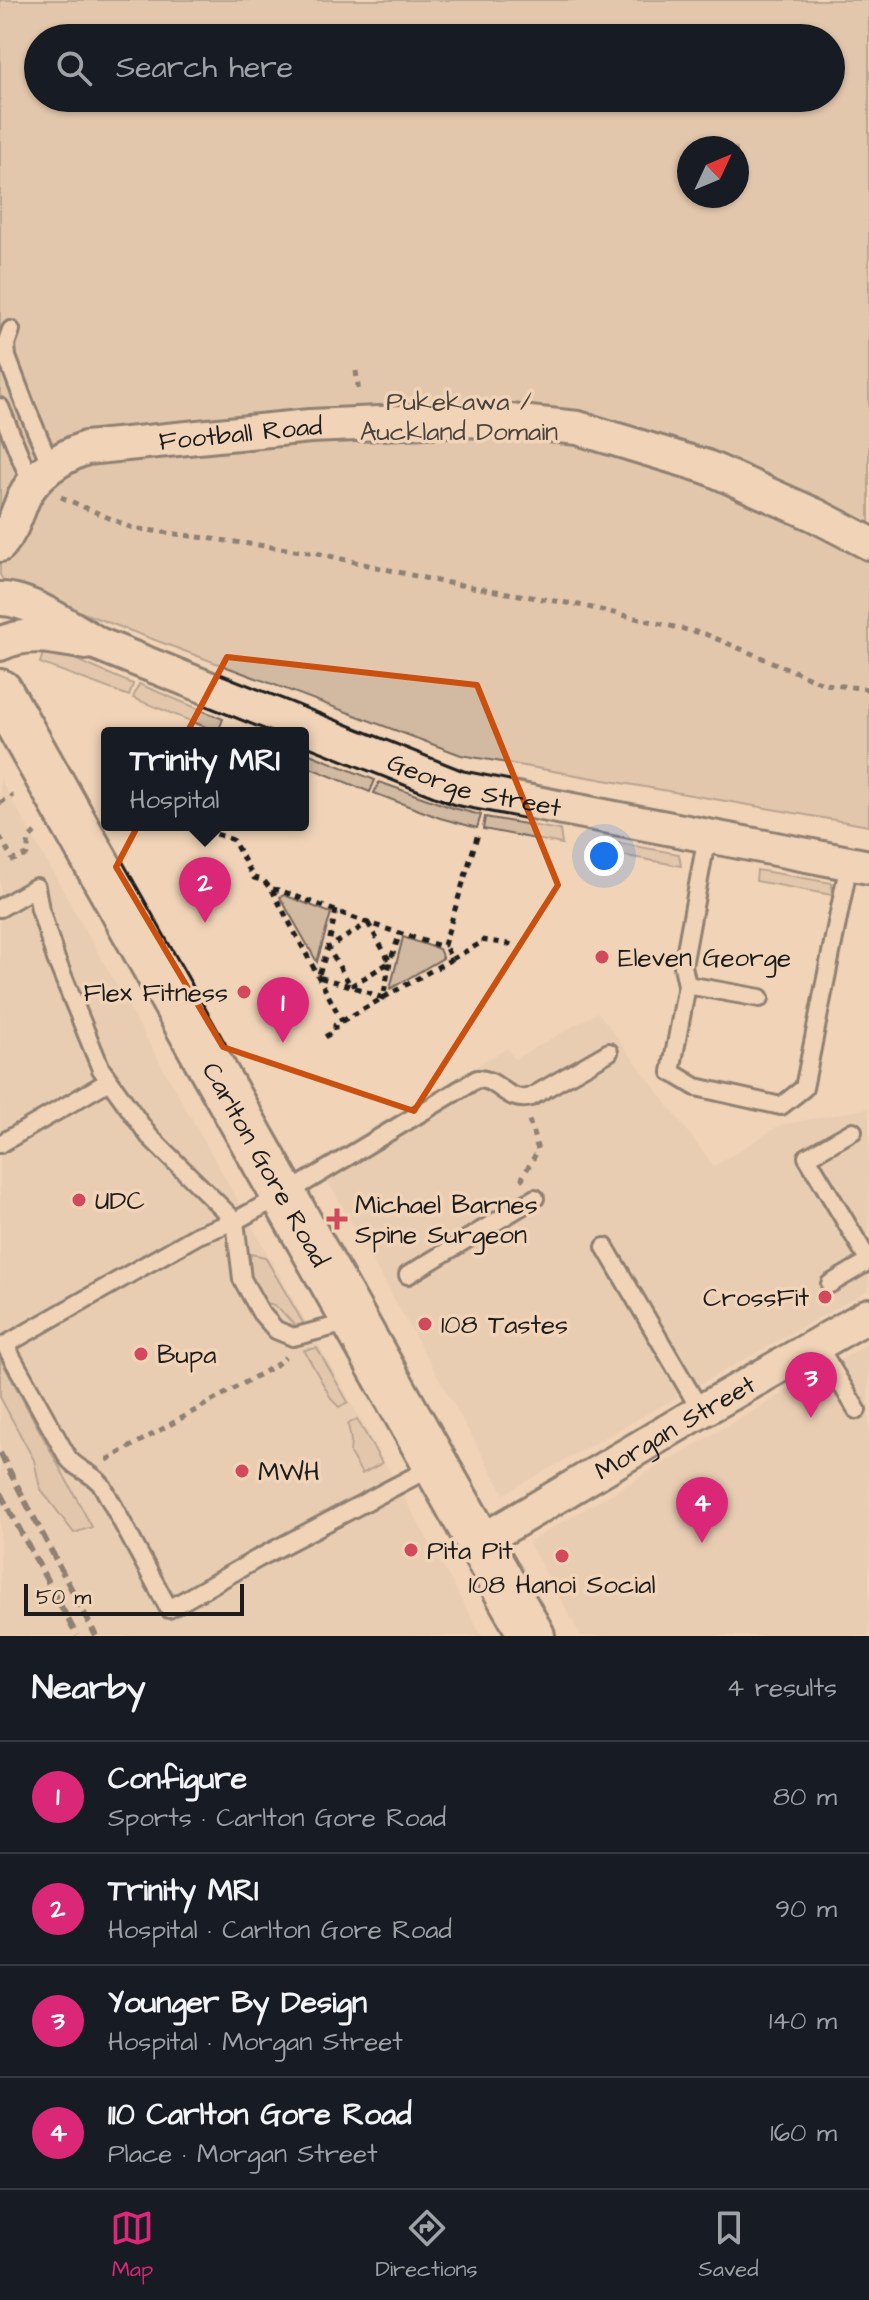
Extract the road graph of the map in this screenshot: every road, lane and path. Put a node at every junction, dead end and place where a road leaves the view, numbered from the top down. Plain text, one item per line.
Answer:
1 (11, 330) dead end
2 (356, 371) dead end
3 (359, 398) dead end
4 (0, 407) edge
5 (41, 475) junction
6 (869, 543) edge
7 (0, 545) edge
8 (0, 599) edge
9 (0, 644) edge
10 (98, 644) junction
11 (869, 689) edge
12 (1, 694) edge
13 (306, 727) edge
14 (309, 728) edge
15 (13, 795) dead end
16 (0, 803) edge
17 (207, 831) edge
18 (35, 833) dead end
19 (478, 834) dead end
20 (707, 836) junction
21 (0, 837) edge
22 (859, 865) edge
23 (271, 889) junction
24 (0, 908) edge
25 (336, 910) junction
26 (368, 923) junction
27 (400, 933) junction
28 (510, 937) dead end
29 (444, 945) junction
30 (328, 948) junction
31 (452, 959) junction
32 (390, 962) junction
33 (318, 977) junction
34 (687, 985) junction
35 (351, 986) junction
36 (383, 998) junction
37 (760, 998) dead end
38 (342, 1021) junction
39 (321, 1039) dead end
40 (609, 1052) dead end
41 (109, 1081) junction
42 (523, 1099) junction
43 (853, 1131) dead end
44 (0, 1144) edge
45 (282, 1195) junction
46 (535, 1198) joint
47 (235, 1221) junction
48 (605, 1247) dead end
49 (869, 1261) edge
50 (408, 1275) dead end
51 (830, 1284) dead end
52 (869, 1315) edge
53 (353, 1321) junction
54 (300, 1336) junction
55 (817, 1344) junction
56 (857, 1410) dead end
57 (701, 1411) junction
58 (435, 1465) junction
59 (85, 1472) junction
60 (480, 1542) junction
61 (532, 1636) edge

1 - 5 lane
2 - 3 path
4 - 5 lane
5 - 6 street, Football Road
5 - 7 street
5 - 11 path
8 - 10 street, George Street
9 - 10 street, George Street
10 - 13 street, George Street
12 - 45 main road, Carlton Gore Road
14 - 20 street, George Street
15 - 16 path
17 - 23 path
18 - 21 path
19 - 29 path
20 - 22 street, George Street
20 - 34 lane
22 - 34 lane
23 - 25 path
23 - 33 path
24 - 41 lane
25 - 26 path
25 - 30 path
26 - 27 path
26 - 30 path
26 - 32 path
27 - 29 path
27 - 32 path
28 - 31 path
29 - 31 path
30 - 33 path
30 - 35 path
31 - 36 path
32 - 35 path
32 - 36 path
33 - 35 path
33 - 38 path
34 - 37 lane
35 - 36 path
36 - 38 path
38 - 39 path
40 - 42 lane
41 - 44 lane
41 - 47 lane
42 - 45 lane
42 - 46 path
43 - 49 lane
45 - 47 lane
45 - 53 main road, Carlton Gore Road
46 - 50 lane
47 - 54 lane
47 - 59 lane
48 - 57 lane
49 - 51 lane
52 - 55 street, Morgan Street
53 - 54 lane
53 - 58 main road, Carlton Gore Road
54 - 59 path
55 - 56 lane
55 - 57 street, Morgan Street
57 - 60 street, Morgan Street
58 - 59 lane
58 - 60 main road, Carlton Gore Road
60 - 61 main road, Carlton Gore Road

